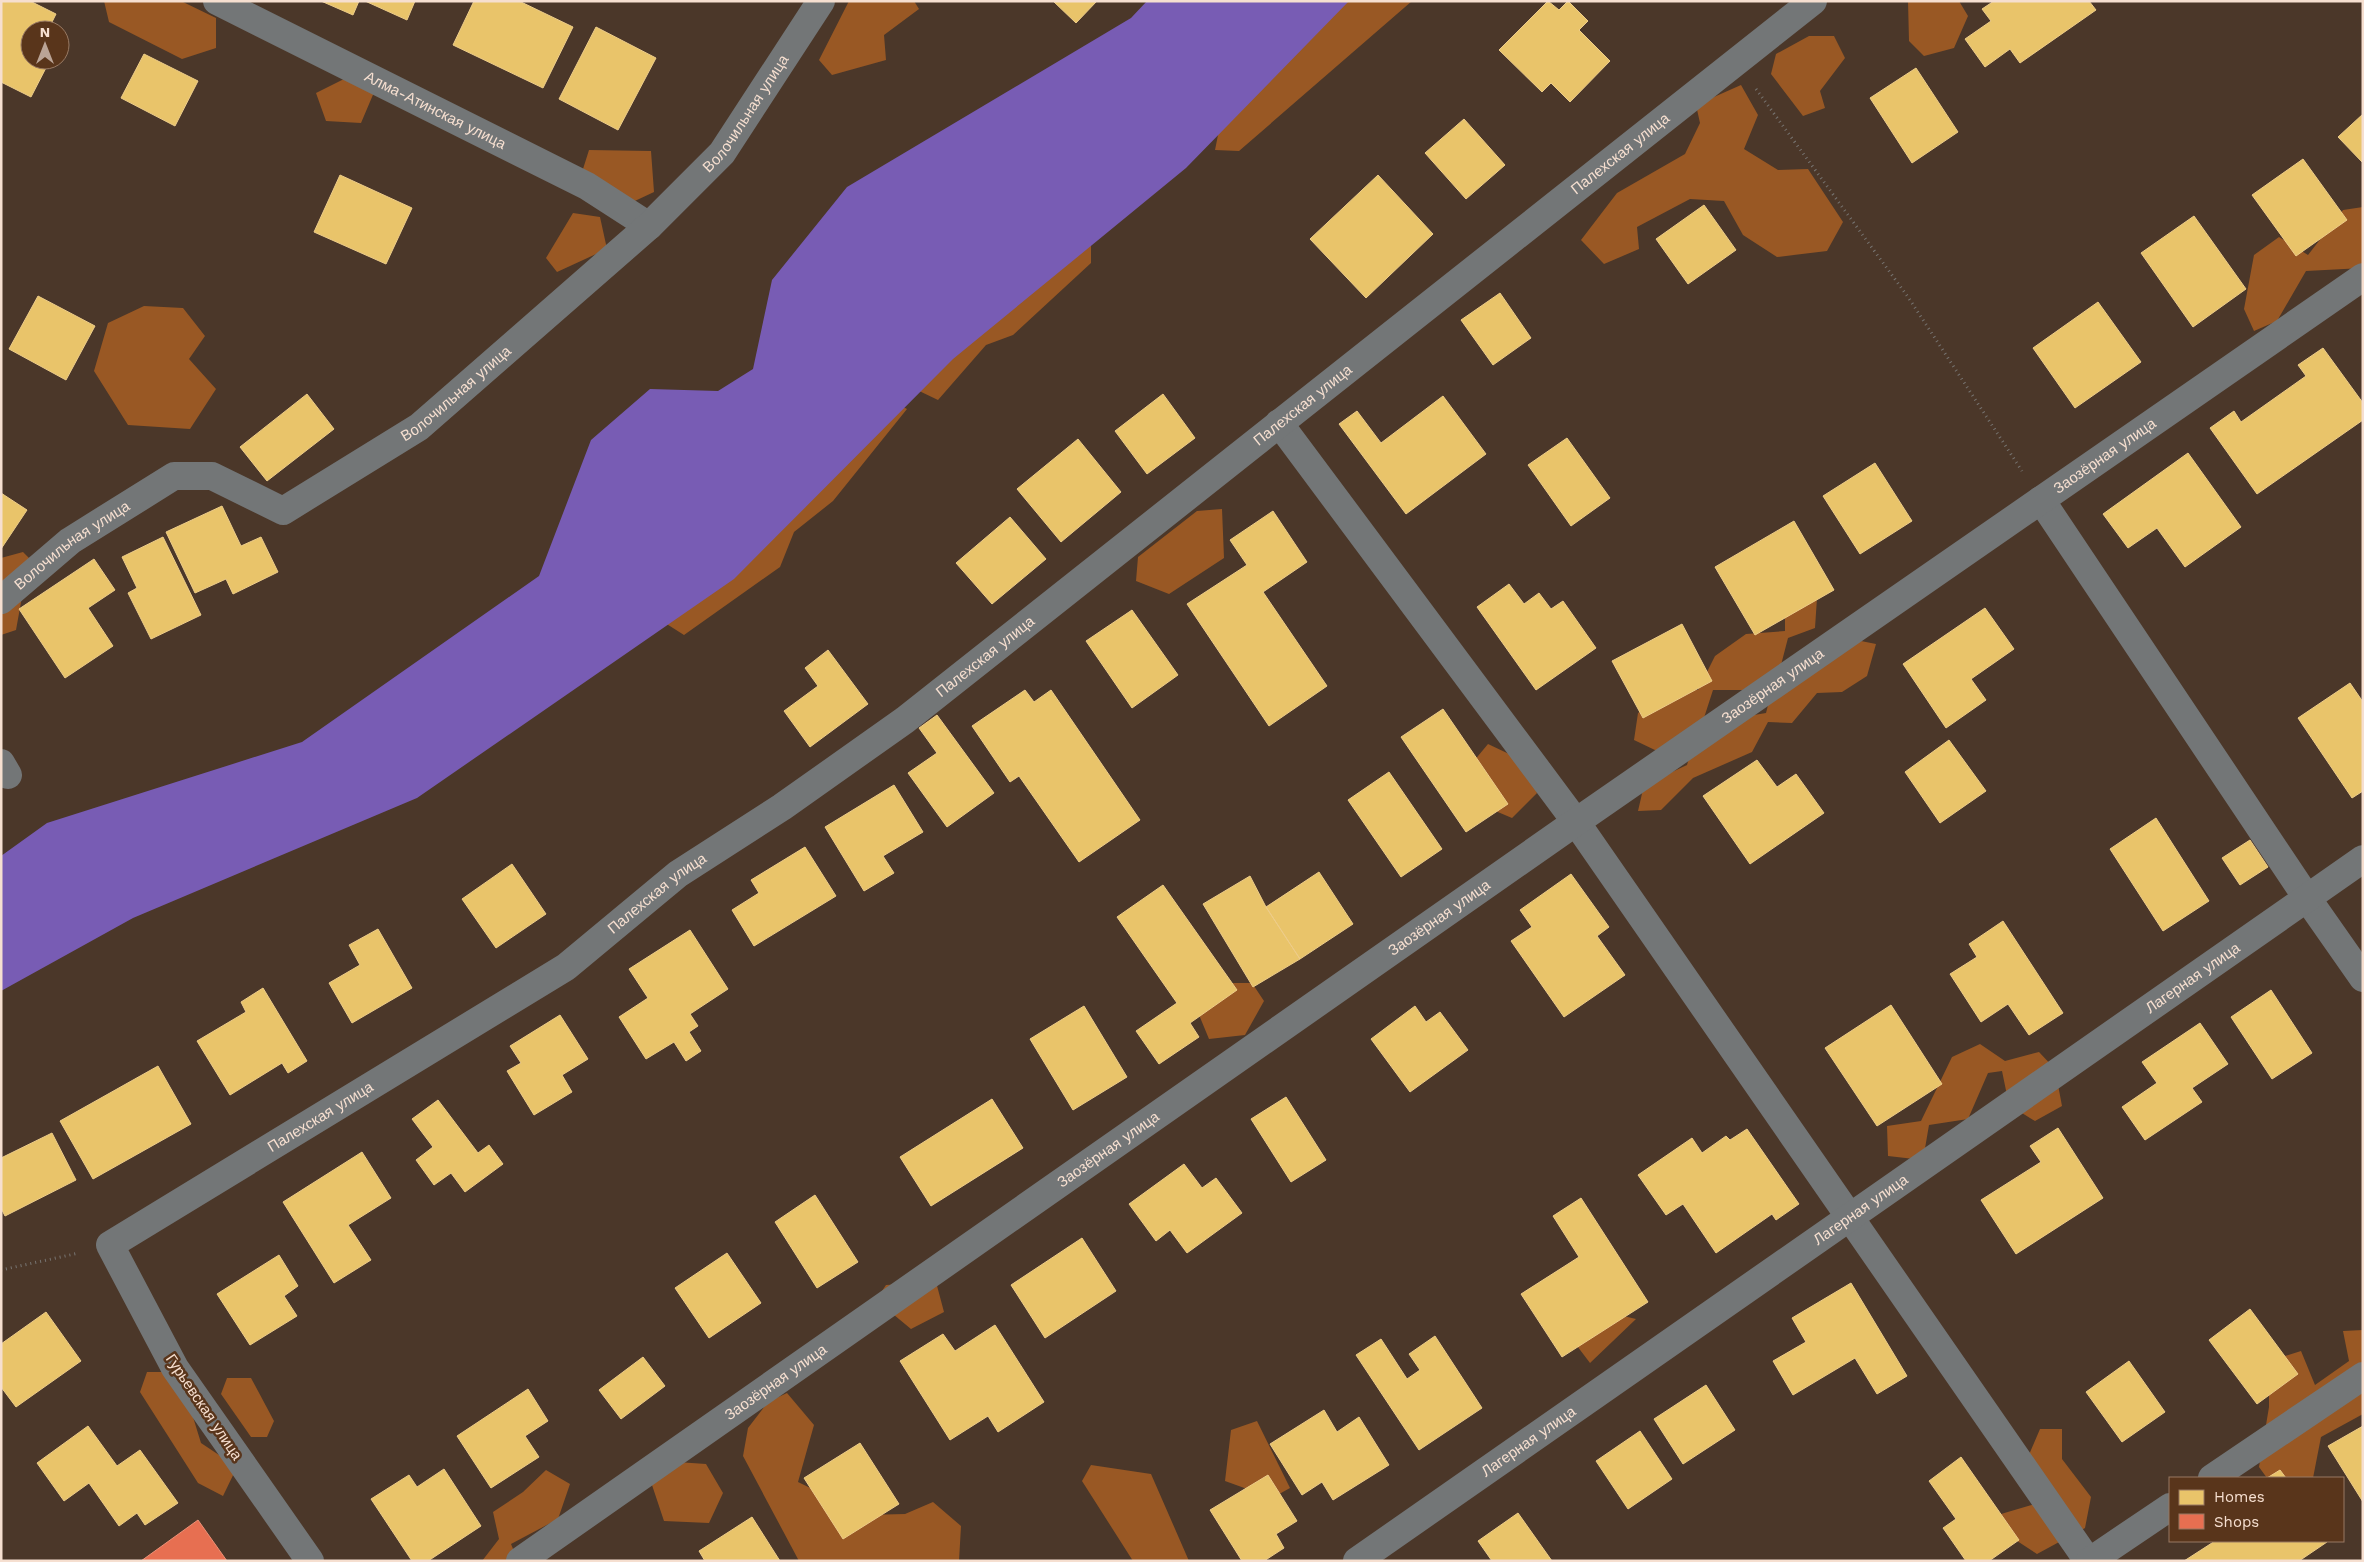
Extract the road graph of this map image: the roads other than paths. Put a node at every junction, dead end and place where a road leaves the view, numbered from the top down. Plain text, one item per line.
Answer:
1 (217, 1) edge
2 (820, 1) edge
3 (1814, 1) edge
4 (649, 226) junction
5 (2363, 277) edge
6 (1279, 423) junction
7 (2041, 500) junction
8 (1, 600) edge
9 (1576, 822) junction
10 (2363, 859) edge
11 (2307, 898) junction
12 (2363, 978) edge
13 (1850, 1219) junction
14 (110, 1246) joint
15 (2363, 1376) edge
16 (2213, 1477) edge
17 (2169, 1508) edge
18 (310, 1561) edge
19 (520, 1561) edge
20 (1357, 1561) edge
21 (2089, 1561) edge

1 - 4 street, Алма-Атинская улица
2 - 4 street, Волочильная улица
3 - 6 street, Палехская улица
4 - 8 street, Волочильная улица
5 - 7 street, Заозёрная улица
6 - 9 street
6 - 14 street, Палехская улица
7 - 9 street, Заозёрная улица
7 - 11 street
9 - 13 street
9 - 19 street, Заозёрная улица
10 - 11 street, Лагерная улица
11 - 12 street
11 - 13 street, Лагерная улица
13 - 20 street, Лагерная улица
13 - 21 street
14 - 18 street, Гурьевская улица
15 - 16 street
17 - 21 street

